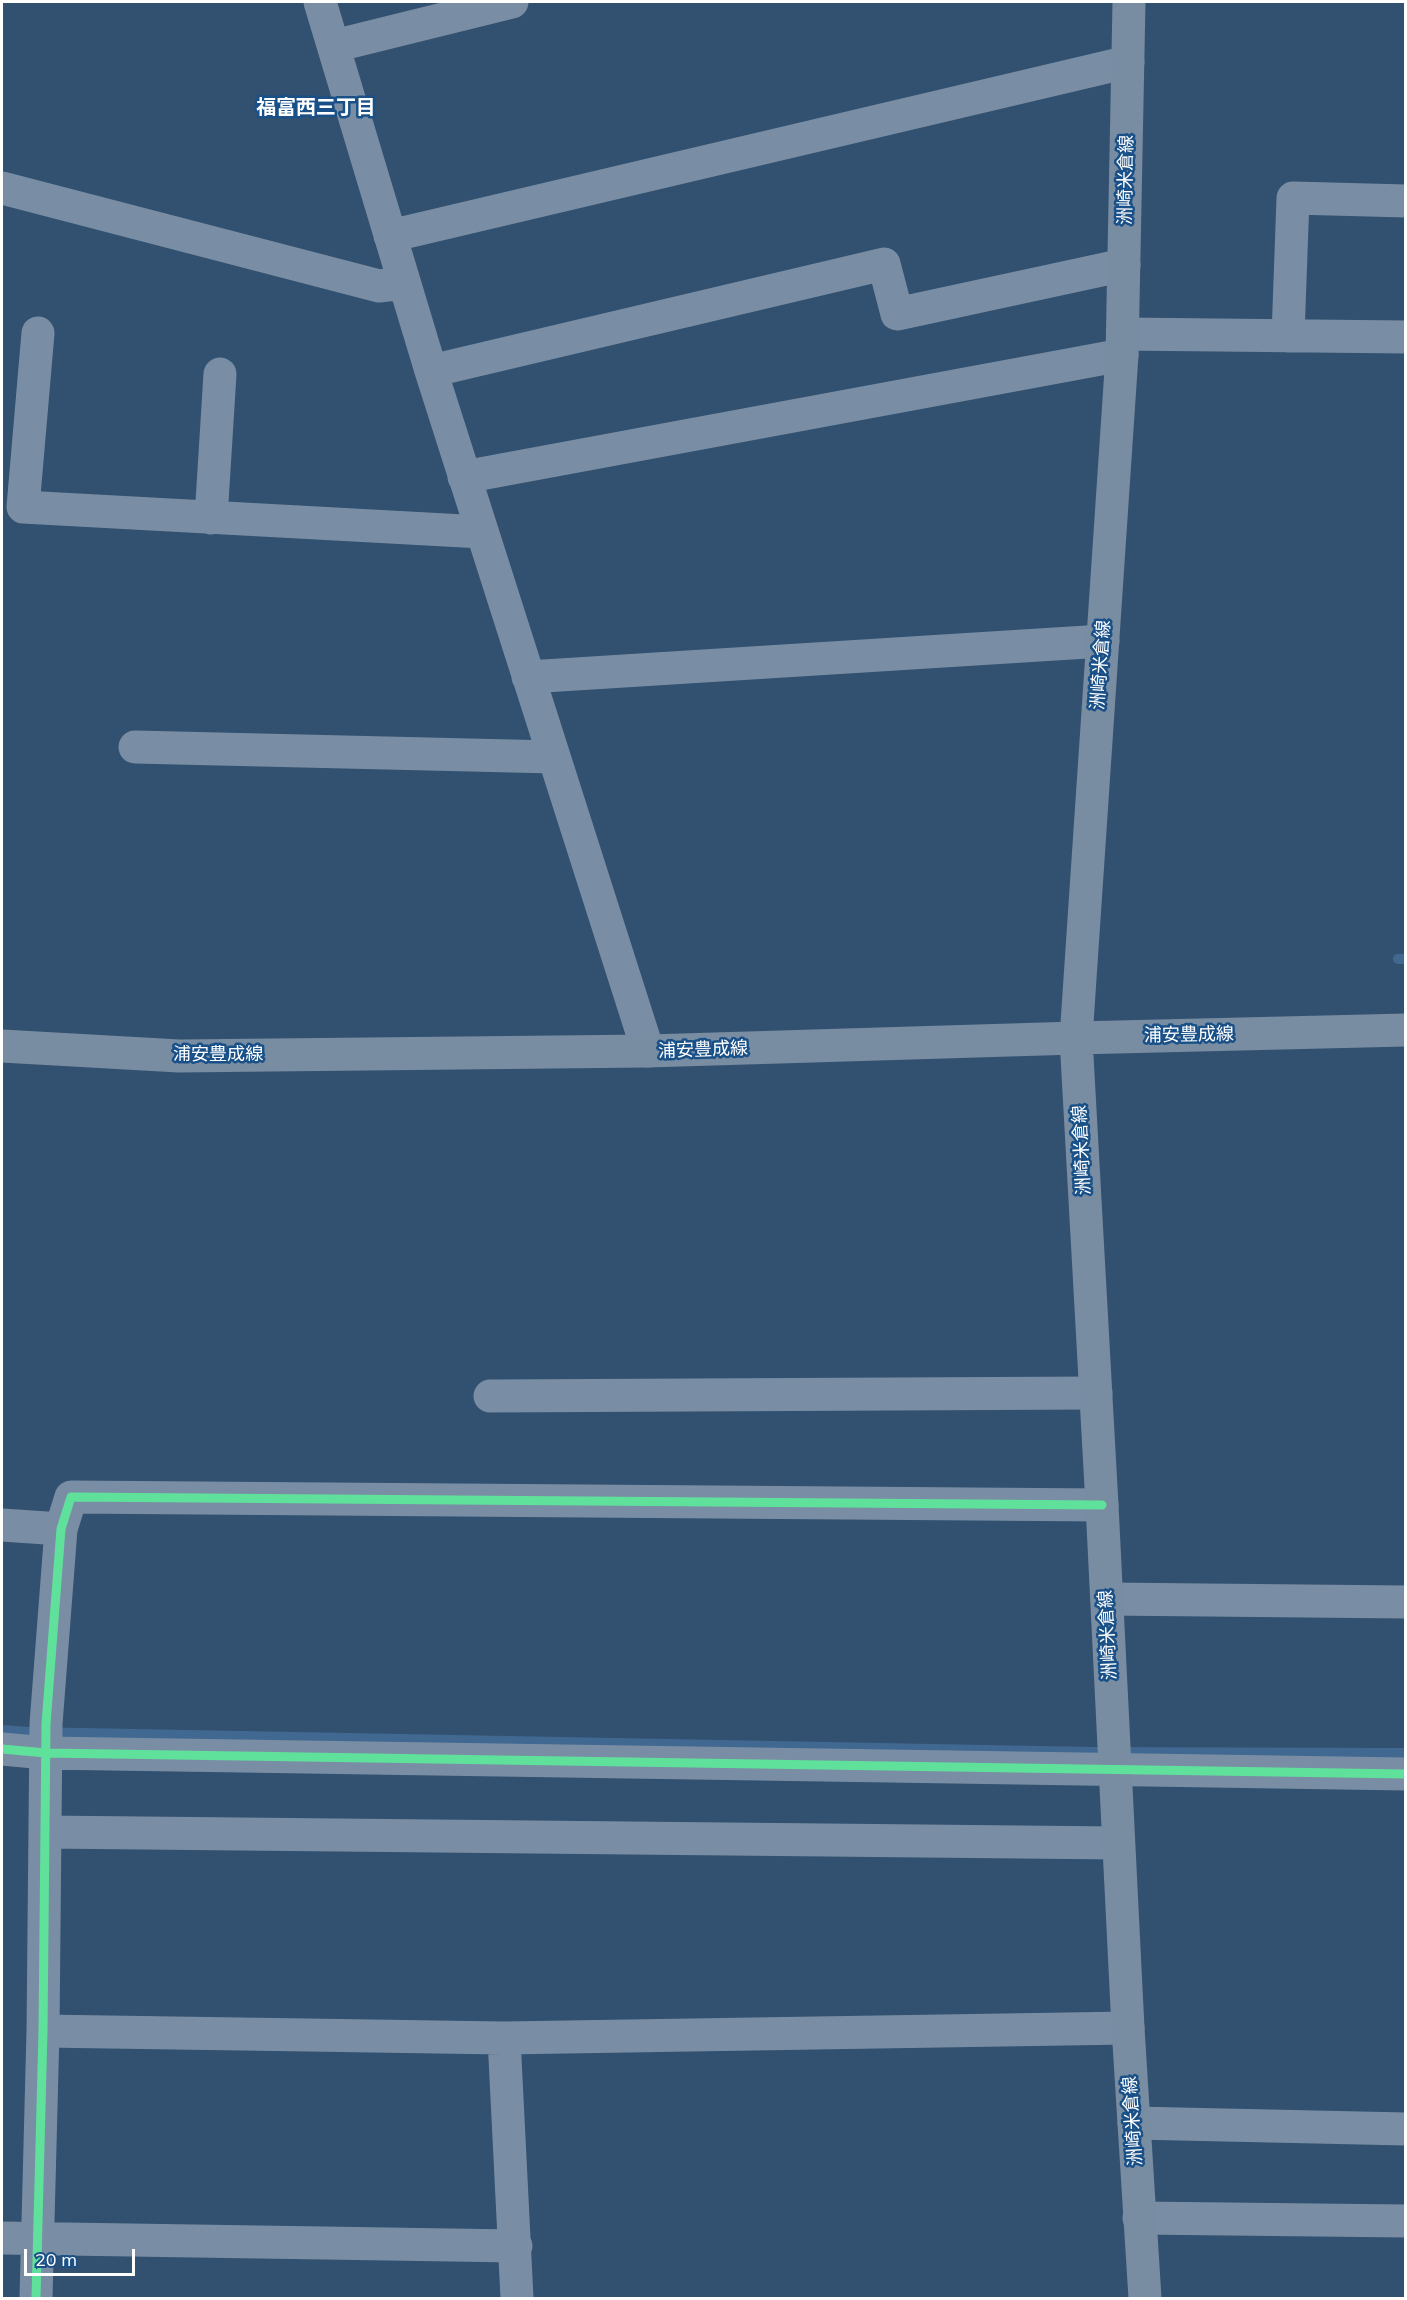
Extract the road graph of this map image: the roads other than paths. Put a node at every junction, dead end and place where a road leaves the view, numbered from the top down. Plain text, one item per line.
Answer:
1 (320, 2) edge
2 (512, 2) edge
3 (1129, 2) edge
4 (334, 46) junction
5 (1128, 62) junction
6 (2, 188) edge
7 (1406, 201) edge
8 (390, 236) junction
9 (1124, 265) junction
10 (404, 283) junction
11 (38, 333) dead end
12 (1288, 336) junction
13 (1406, 336) edge
14 (1123, 345) junction
15 (430, 371) junction
16 (220, 374) dead end
17 (464, 477) junction
18 (211, 518) junction
19 (482, 532) junction
20 (1103, 641) junction
21 (528, 677) junction
22 (135, 747) dead end
23 (554, 757) junction
24 (1406, 1030) edge
25 (1076, 1038) junction
26 (2, 1046) edge
27 (648, 1052) junction
28 (1096, 1393) junction
29 (490, 1396) dead end
30 (1102, 1505) junction
31 (2, 1525) edge
32 (61, 1529) junction
33 (1107, 1599) junction
34 (1406, 1602) edge
35 (46, 1741) junction
36 (2, 1749) edge
37 (1114, 1758) junction
38 (1406, 1774) edge
39 (45, 1832) junction
40 (1118, 1843) junction
41 (1128, 2028) junction
42 (43, 2031) junction
43 (504, 2038) junction
44 (1134, 2123) junction
45 (1406, 2129) edge
46 (1139, 2218) junction
47 (1406, 2221) edge
48 (2, 2238) edge
49 (38, 2239) junction
50 (516, 2246) junction
51 (36, 2298) edge
52 (517, 2298) edge
53 (1145, 2298) edge

1 - 4 street
2 - 4 street
3 - 5 main road, 洲崎米倉線
4 - 8 street
5 - 8 street
5 - 9 main road, 洲崎米倉線
6 - 10 street
7 - 12 street
8 - 10 street
9 - 14 main road, 洲崎米倉線
9 - 15 street
10 - 15 street
11 - 18 street
12 - 13 street
12 - 14 street
14 - 17 street
14 - 20 main road, 洲崎米倉線
15 - 17 street
16 - 18 street
17 - 19 street
18 - 19 street
19 - 21 street
20 - 21 street
20 - 25 main road, 洲崎米倉線
21 - 23 street
22 - 23 street
23 - 27 street
24 - 25 main road, 浦安豊成線
25 - 27 main road, 浦安豊成線
25 - 28 main road, 洲崎米倉線
26 - 27 main road, 浦安豊成線
28 - 29 street
28 - 30 main road, 洲崎米倉線
30 - 32 street
30 - 33 main road, 洲崎米倉線
31 - 32 street
32 - 35 street
33 - 34 street
33 - 37 main road, 洲崎米倉線
35 - 36 street
35 - 37 street
35 - 39 street
37 - 38 street
37 - 40 main road, 洲崎米倉線
39 - 40 street
39 - 42 street
40 - 41 main road, 洲崎米倉線
41 - 43 street
41 - 44 main road, 洲崎米倉線
42 - 43 street
42 - 49 street
43 - 50 street
44 - 45 street
44 - 46 main road, 洲崎米倉線
46 - 47 street
46 - 53 main road, 洲崎米倉線
48 - 49 street
49 - 50 street
49 - 51 street
50 - 52 street

